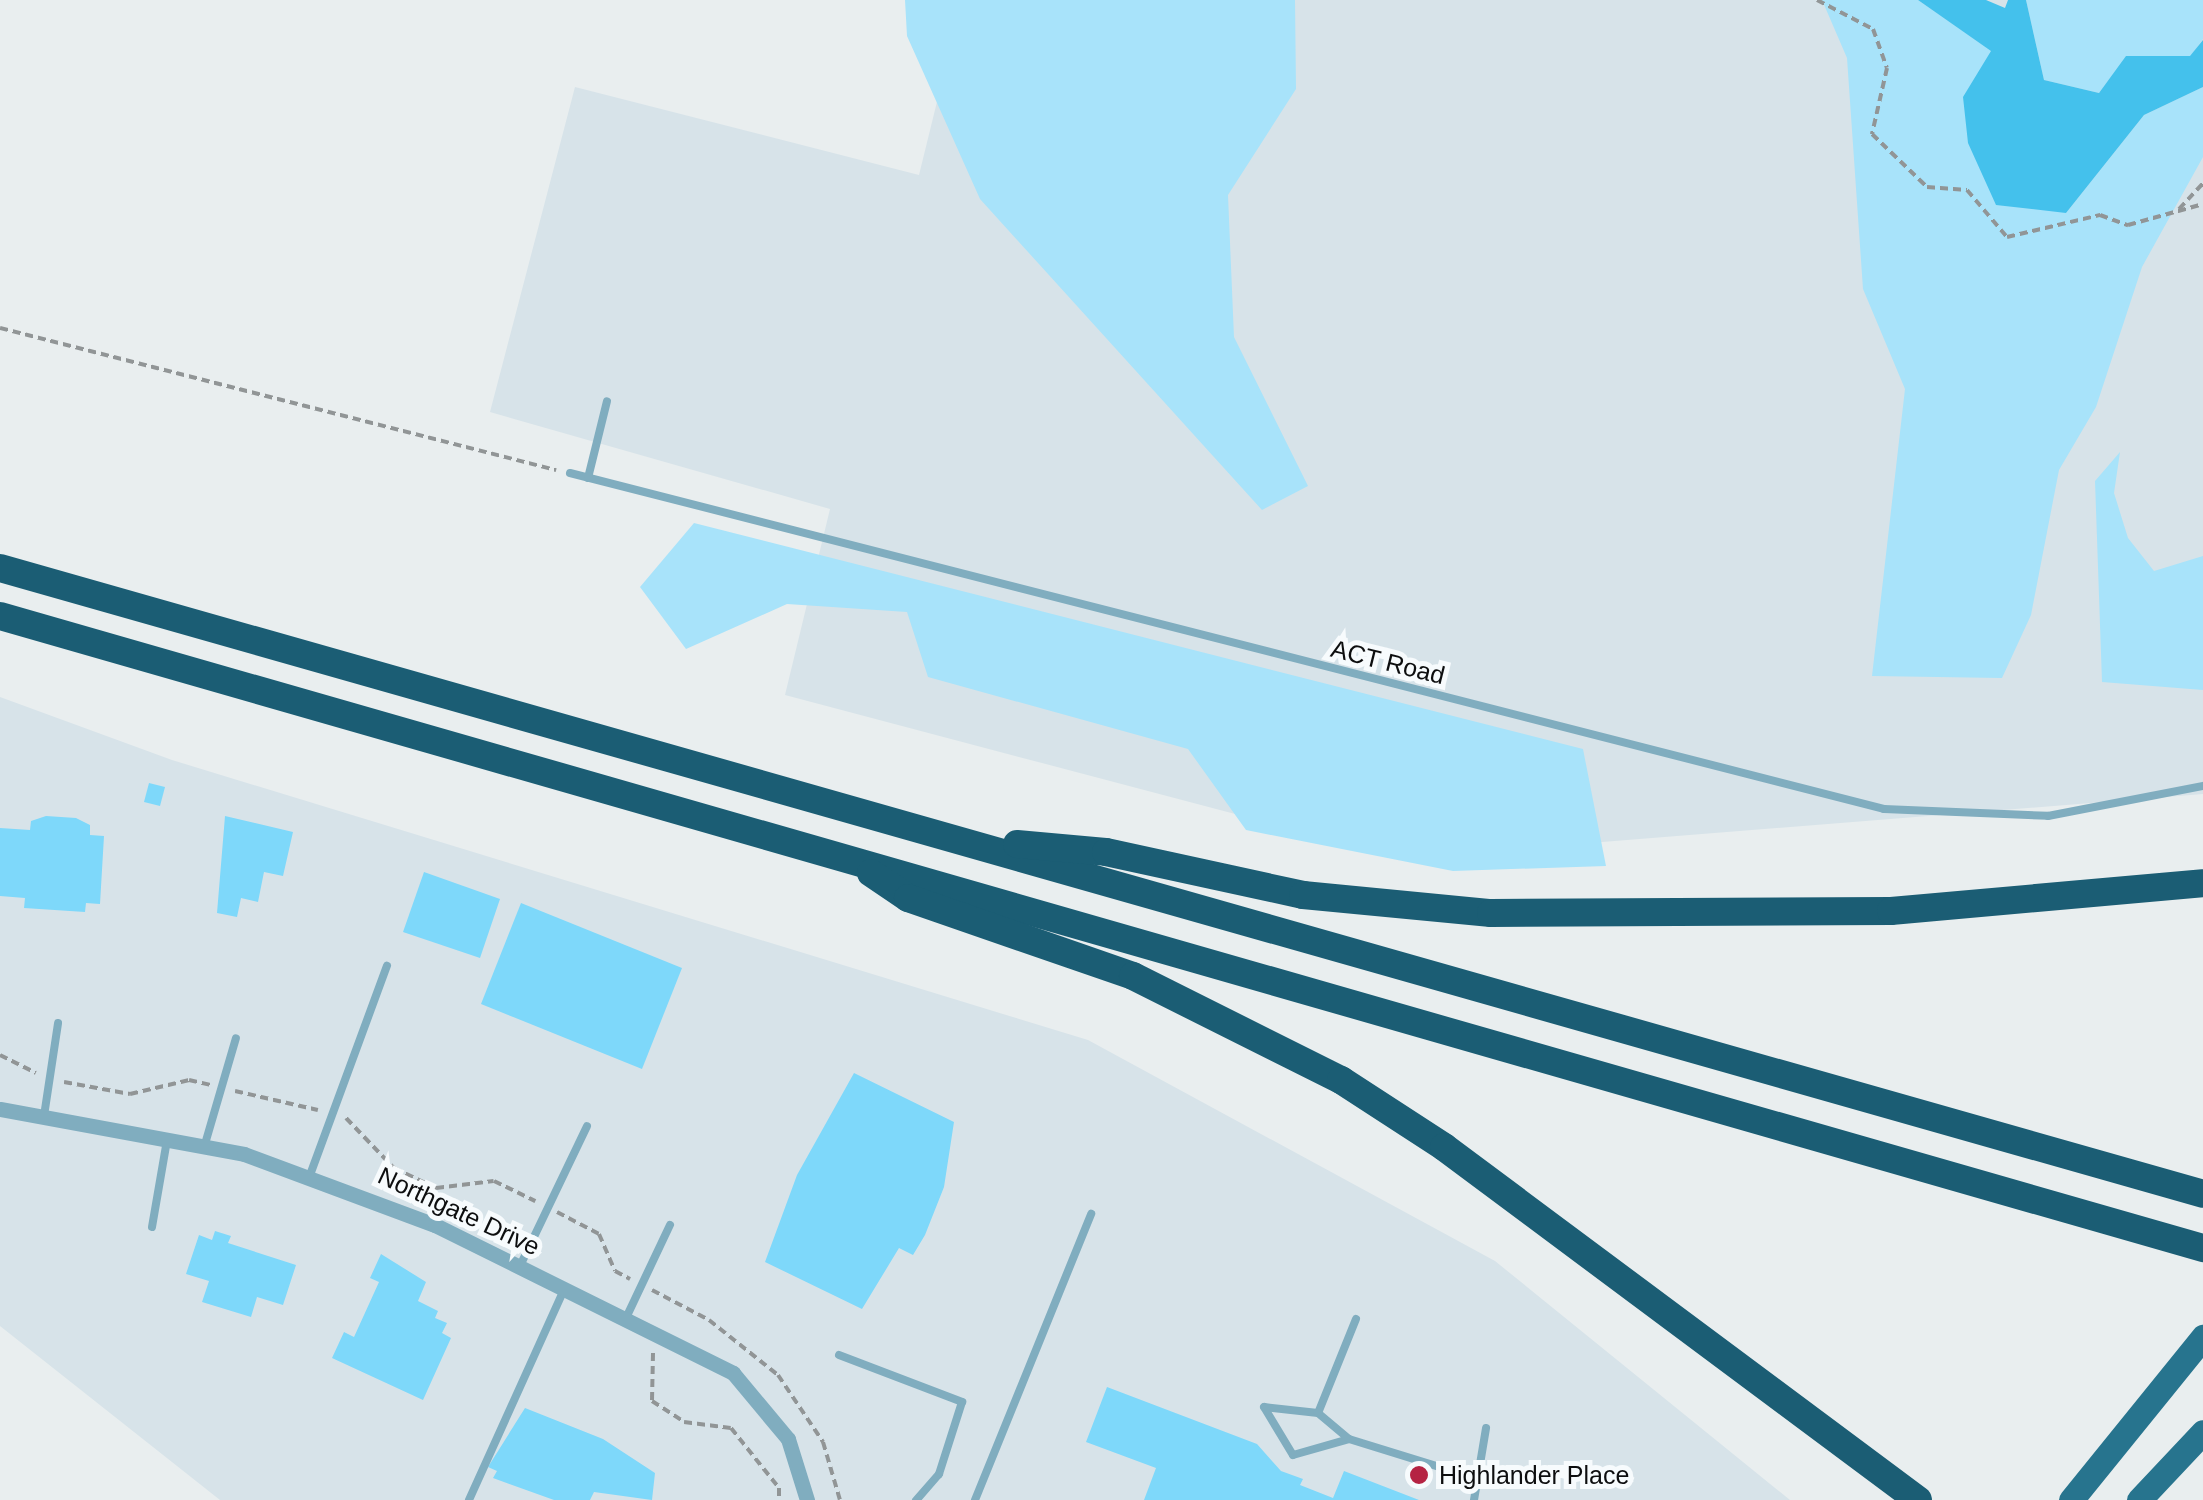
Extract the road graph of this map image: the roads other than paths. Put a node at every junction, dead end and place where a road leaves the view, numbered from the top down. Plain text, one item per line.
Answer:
1 (607, 401) dead end
2 (570, 473) road end
3 (588, 478) junction
4 (0, 568) edge
5 (0, 616) edge
6 (2203, 786) edge
7 (951, 838) junction
8 (850, 858) junction
9 (2203, 884) edge
10 (387, 966) dead end
11 (58, 1023) dead end
12 (236, 1038) dead end
13 (0, 1109) edge
14 (44, 1116) junction
15 (587, 1126) dead end
16 (167, 1136) junction
17 (205, 1144) junction
18 (310, 1175) junction
19 (2203, 1194) edge
20 (1091, 1214) dead end
21 (670, 1226) dead end
22 (152, 1228) dead end
23 (2203, 1248) edge
24 (520, 1266) junction
25 (565, 1288) junction
26 (626, 1318) junction
27 (1356, 1319) dead end
28 (2203, 1337) edge
29 (839, 1355) dead end
30 (1318, 1413) junction
31 (1486, 1428) dead end
32 (2203, 1432) edge
33 (1349, 1439) junction
34 (1478, 1479) junction
35 (469, 1500) edge
36 (807, 1500) edge
37 (916, 1500) edge
38 (975, 1500) edge
39 (1474, 1500) edge
40 (1918, 1500) edge
41 (2071, 1500) edge
42 (2139, 1500) edge

1 - 3 lane
2 - 3 lane, ACT Road
3 - 6 lane, ACT Road
4 - 7 highway
5 - 8 highway
7 - 9 highway
7 - 19 highway
8 - 23 highway
8 - 40 highway
10 - 18 lane
11 - 14 lane
12 - 17 lane
13 - 14 street, Northgate Drive
14 - 16 street, Northgate Drive
15 - 24 lane
16 - 17 street, Northgate Drive
16 - 22 lane
17 - 18 street, Northgate Drive
18 - 24 street, Northgate Drive
20 - 38 lane
21 - 26 lane
24 - 25 street, Northgate Drive
25 - 26 street, Northgate Drive
25 - 35 lane
26 - 36 street, Northgate Drive
27 - 30 lane
28 - 41 main road
29 - 37 lane
30 - 33 lane
30 - 33 lane
31 - 34 lane
32 - 42 main road
33 - 34 lane
34 - 39 lane

